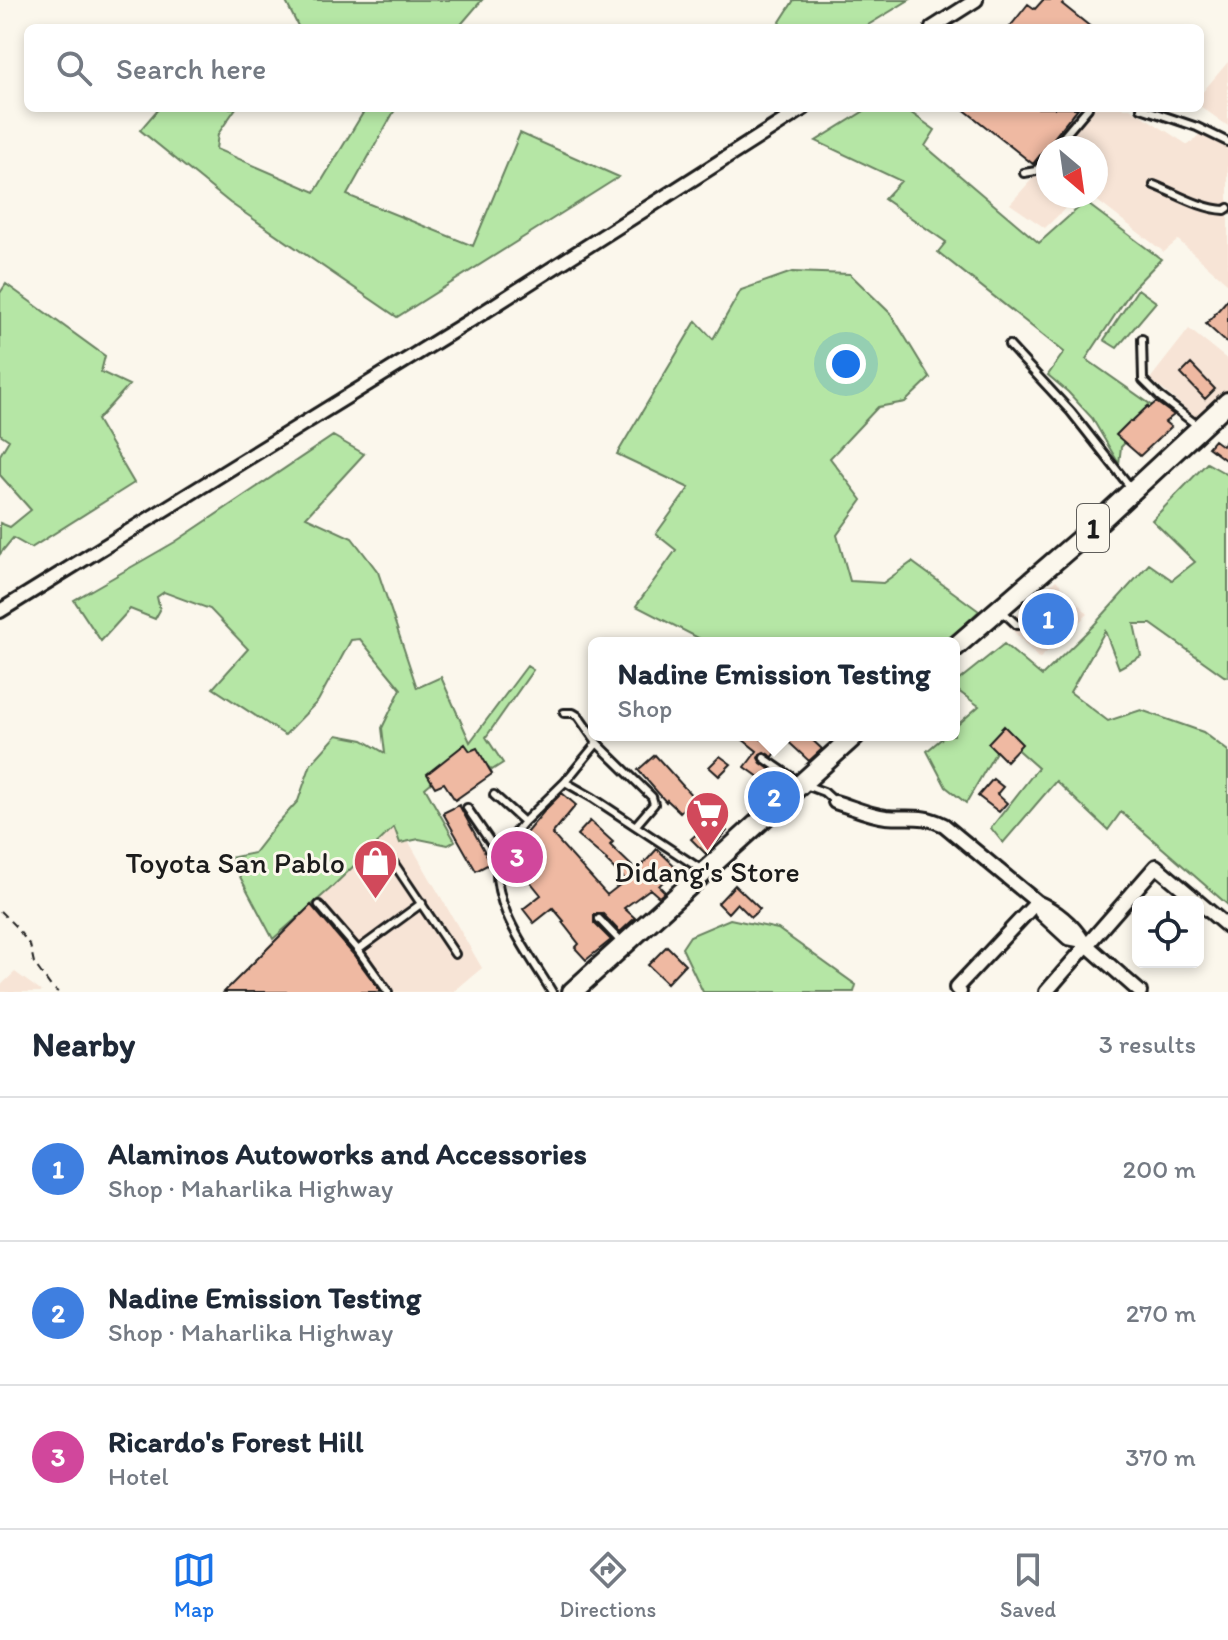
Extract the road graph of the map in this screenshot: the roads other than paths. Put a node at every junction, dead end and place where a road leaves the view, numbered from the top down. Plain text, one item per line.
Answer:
1 (976, 0) edge
2 (938, 24) edge
3 (798, 112) edge
4 (1085, 112) edge
5 (1154, 112) edge
6 (1064, 136) edge
7 (1226, 138) edge
8 (1036, 171) edge
9 (1024, 173) dead end
10 (1154, 185) dead end
11 (1228, 208) edge
12 (1142, 339) dead end
13 (1009, 345) dead end
14 (1228, 402) edge
15 (1201, 428) junction
16 (1133, 491) junction
17 (1047, 603) dead end
18 (1000, 608) junction
19 (0, 611) edge
20 (960, 643) edge
21 (564, 713) dead end
22 (588, 730) edge
23 (848, 741) edge
24 (597, 743) joint
25 (764, 758) dead end
26 (565, 782) junction
27 (800, 783) junction
28 (494, 795) dead end
29 (835, 802) joint
30 (467, 808) dead end
31 (524, 822) junction
32 (636, 825) junction
33 (498, 853) junction
34 (391, 859) dead end
35 (704, 871) junction
36 (1037, 902) junction
37 (422, 903) junction
38 (319, 905) dead end
39 (599, 919) dead end
40 (1228, 927) edge
41 (1085, 944) junction
42 (623, 945) junction
43 (358, 950) junction
44 (455, 954) dead end
45 (1124, 987) edge
46 (388, 992) edge
47 (552, 992) edge
48 (572, 992) edge
49 (960, 992) edge
50 (1046, 992) edge
51 (1140, 992) edge

1 - 2 street
3 - 19 street
4 - 6 lane
5 - 7 lane
8 - 9 lane
10 - 11 lane
12 - 15 lane
13 - 16 lane
14 - 15 main road, 1
15 - 16 main road, 1
16 - 18 main road, 1
17 - 18 lane
18 - 20 main road, 1
21 - 22 lane
23 - 27 main road
24 - 26 lane
24 - 32 lane
25 - 27 lane
26 - 31 lane
26 - 32 lane
27 - 29 lane
27 - 35 main road
28 - 31 lane
29 - 36 street
30 - 33 lane
31 - 33 lane
32 - 35 lane
33 - 47 lane
34 - 37 lane
35 - 42 main road
36 - 41 street
36 - 49 street
37 - 43 lane
37 - 44 lane
38 - 43 lane
39 - 42 lane
40 - 41 street
41 - 45 street
41 - 50 street
42 - 48 main road
43 - 46 lane
45 - 51 street

